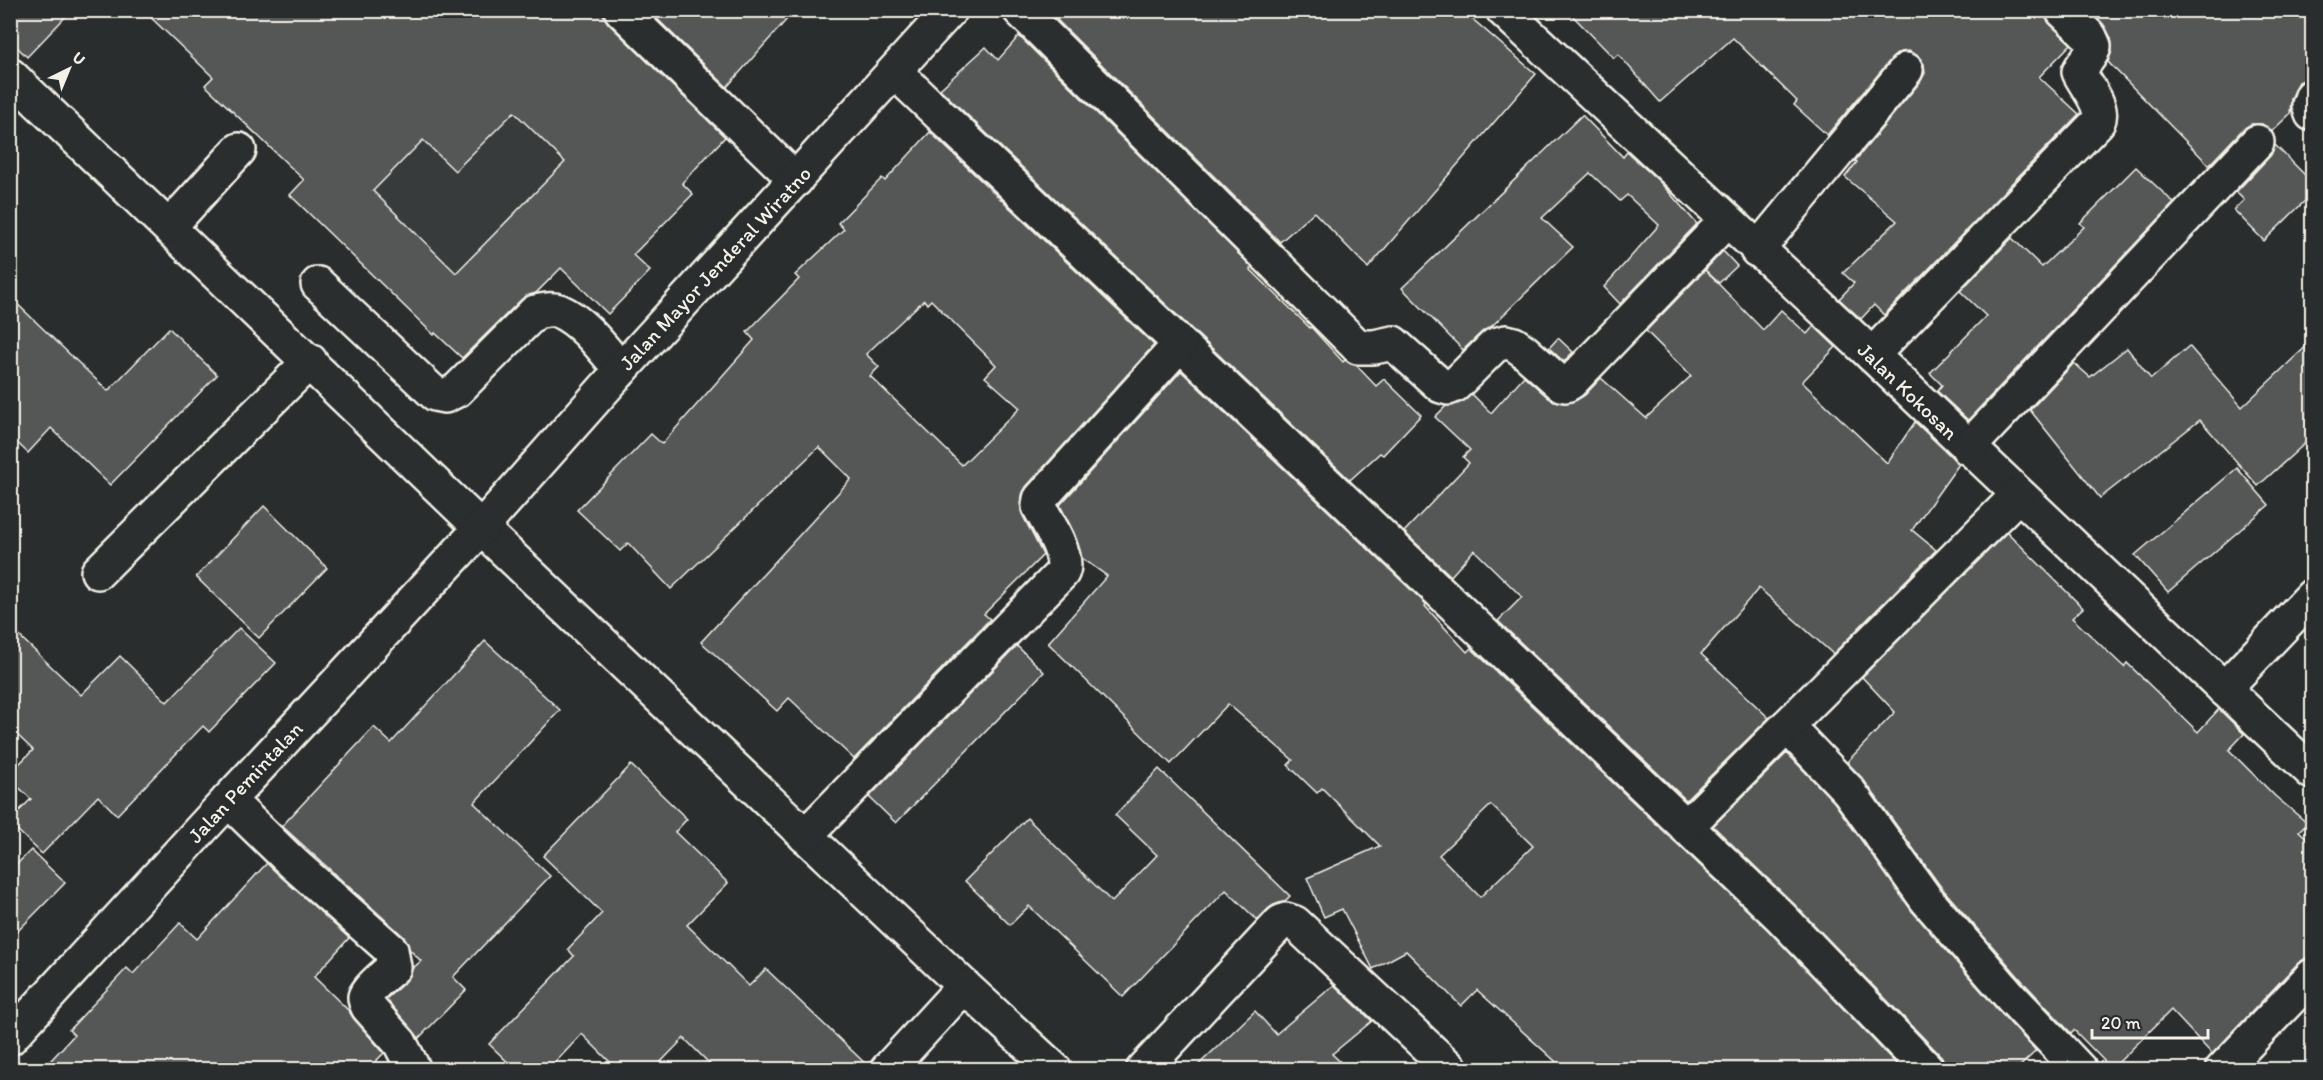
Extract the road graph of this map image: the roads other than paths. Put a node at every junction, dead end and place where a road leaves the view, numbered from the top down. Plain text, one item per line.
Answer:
1 (621, 10) edge
2 (950, 10) edge
3 (1020, 10) edge
4 (1503, 10) edge
5 (2062, 10) edge
6 (1906, 70) dead end
7 (895, 72) junction
8 (10, 75) edge
9 (2313, 96) edge
10 (2313, 114) edge
11 (2257, 142) dead end
12 (239, 150) dead end
13 (796, 180) junction
14 (1726, 221) junction
15 (169, 227) junction
16 (1757, 250) junction
17 (318, 284) dead end
18 (1180, 344) junction
19 (1872, 356) junction
20 (310, 361) junction
21 (621, 370) junction
22 (1968, 448) junction
23 (2018, 495) junction
24 (481, 528) junction
25 (98, 572) dead end
26 (2313, 596) edge
27 (2224, 689) junction
28 (1787, 726) junction
29 (2313, 772) edge
30 (228, 800) junction
31 (1686, 826) junction
32 (805, 836) junction
33 (2313, 976) edge
34 (964, 986) junction
35 (10, 1038) edge
36 (414, 1070) edge
37 (887, 1070) edge
38 (1055, 1070) edge
39 (1143, 1070) edge
40 (1452, 1070) edge
41 (1928, 1070) edge
42 (2080, 1070) edge
43 (2222, 1070) edge

1 - 13 street
2 - 7 street, Jalan Mayor Jenderal Wiratno
3 - 14 street
4 - 14 street, Jalan Kokosan
5 - 19 street
6 - 16 street
7 - 13 street, Jalan Mayor Jenderal Wiratno
7 - 18 street
8 - 15 street
9 - 10 street
11 - 22 street
12 - 15 street
13 - 21 street, Jalan Mayor Jenderal Wiratno
14 - 16 street, Jalan Kokosan
15 - 20 street
16 - 19 street, Jalan Kokosan
17 - 21 street
18 - 31 street
18 - 32 street
19 - 22 street, Jalan Kokosan
20 - 24 street
20 - 25 street
21 - 24 street, Jalan Mayor Jenderal Wiratno
22 - 23 street, Jalan Kokosan
23 - 27 street, Jalan Kokosan
23 - 28 street
24 - 30 street, Jalan Pemintalan
24 - 32 street
26 - 27 street
27 - 29 street, Jalan Kokosan
28 - 31 street
28 - 42 street
30 - 35 street, Jalan Pemintalan
30 - 36 street
31 - 41 street
32 - 34 street
33 - 43 street
34 - 37 street
34 - 38 street
39 - 40 street

